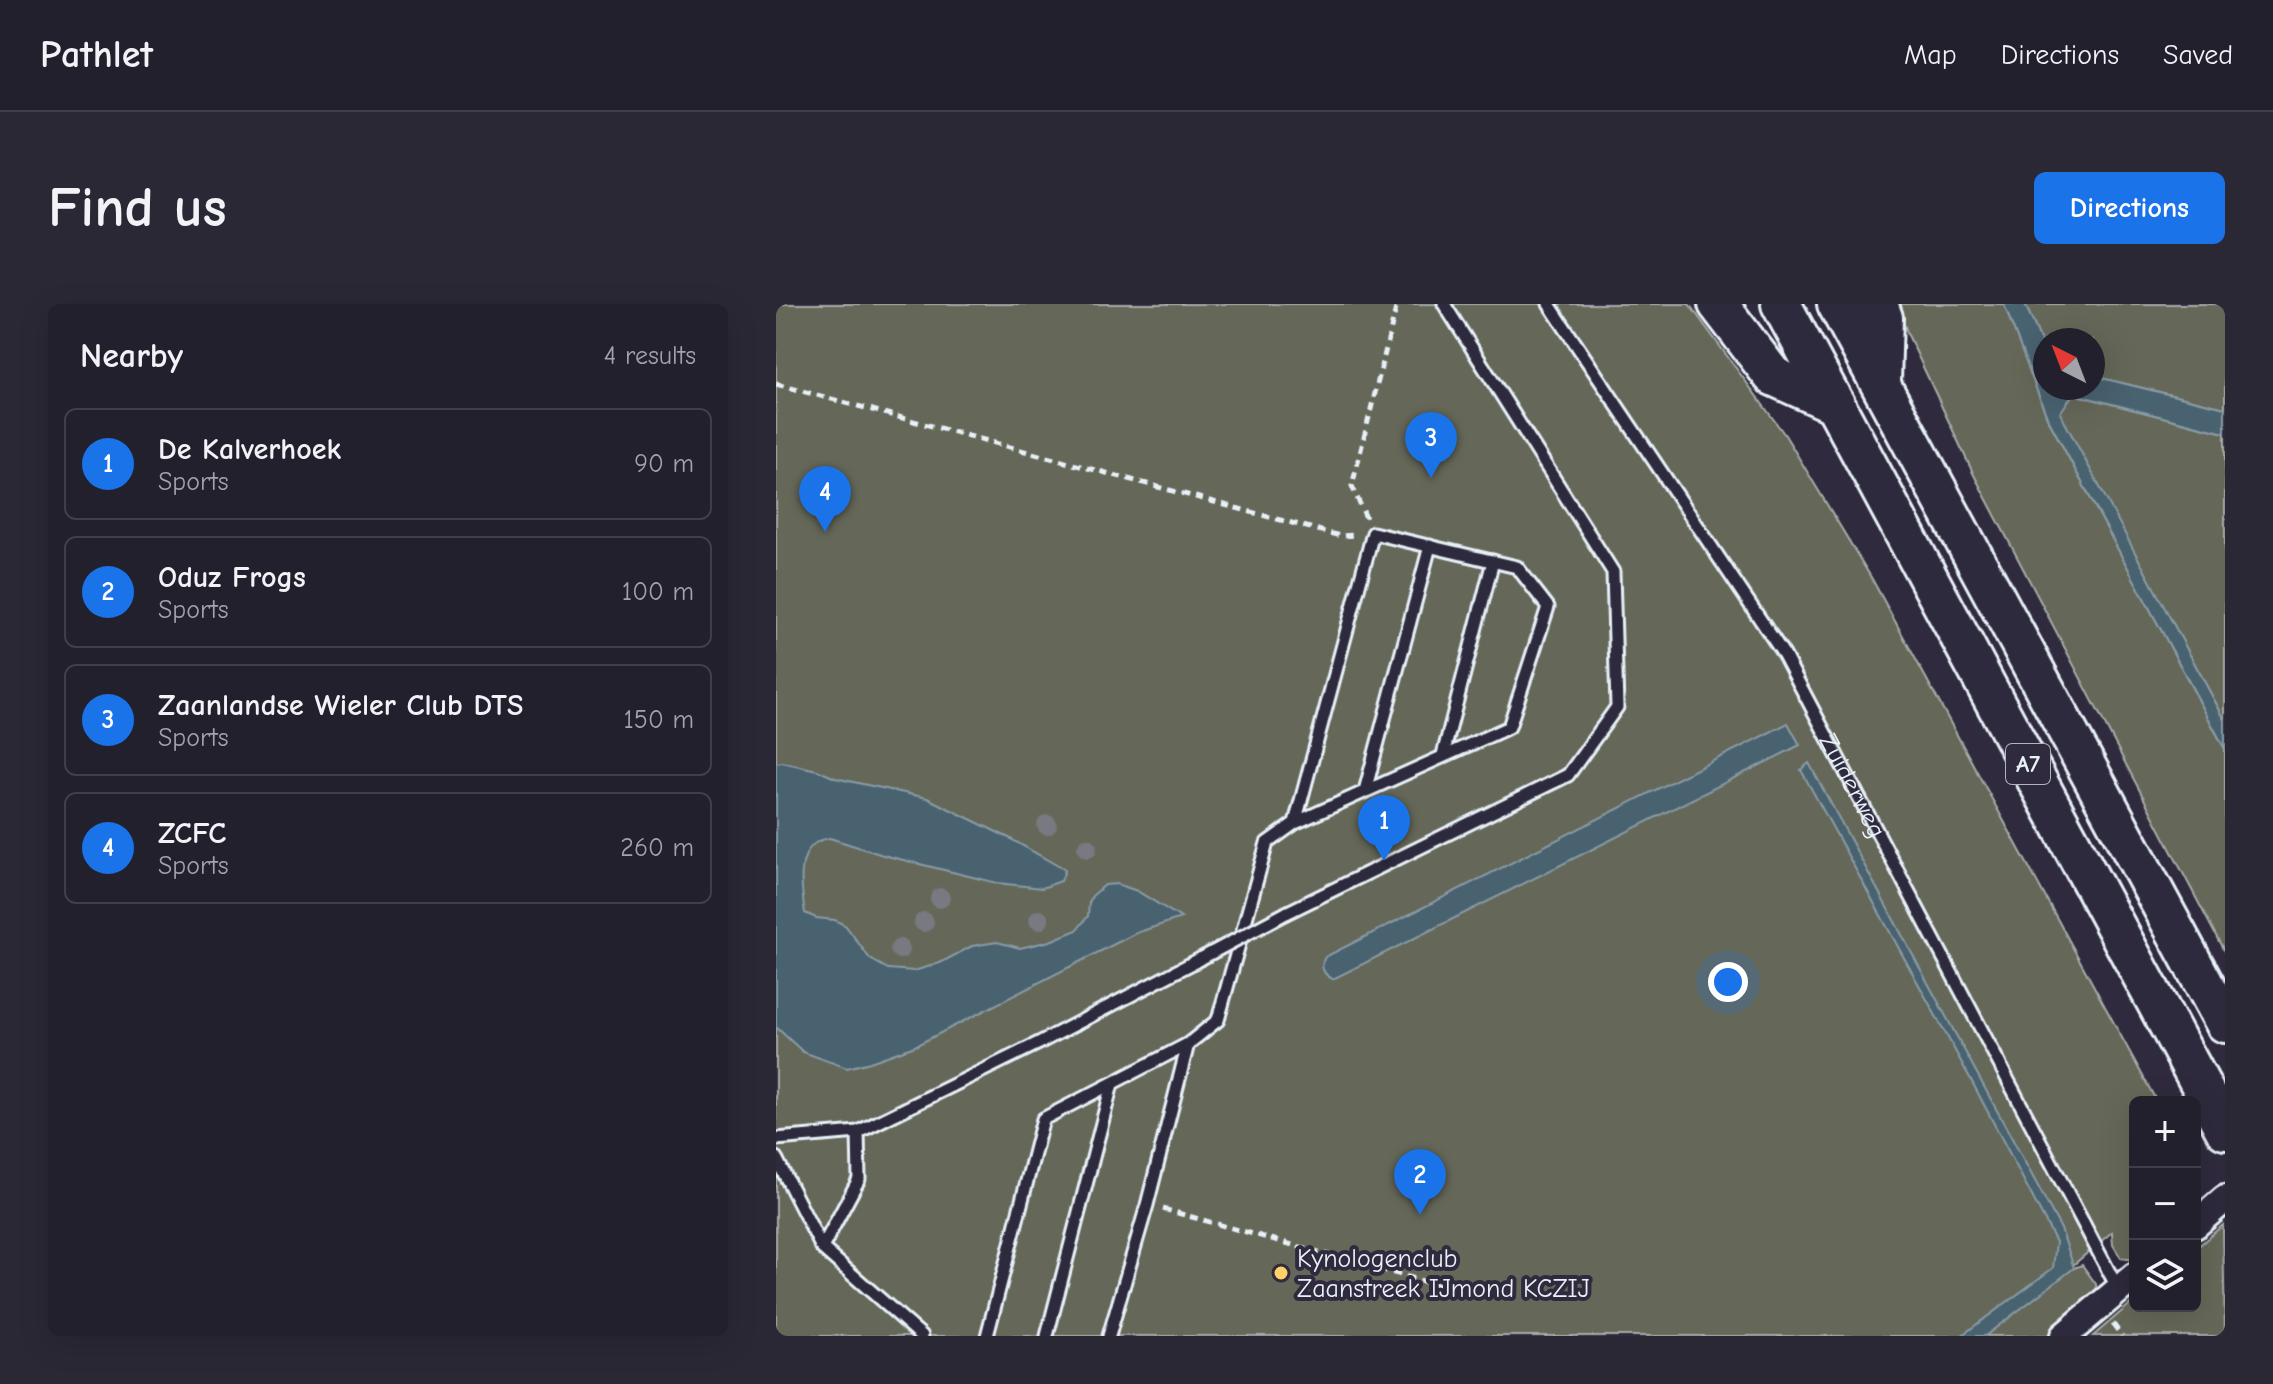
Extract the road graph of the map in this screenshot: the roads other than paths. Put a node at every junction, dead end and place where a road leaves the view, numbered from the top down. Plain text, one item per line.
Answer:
1 (1444, 304) edge
2 (1549, 304) edge
3 (1718, 304) edge
4 (1781, 304) edge
5 (1837, 304) edge
6 (1878, 304) edge
7 (1881, 384) junction
8 (1835, 404) junction
9 (1430, 546) junction
10 (1493, 561) junction
11 (1443, 755) junction
12 (1365, 791) junction
13 (1295, 823) junction
14 (2225, 1023) edge
15 (1188, 1044) junction
16 (1112, 1084) junction
17 (2223, 1127) edge
18 (858, 1132) junction
19 (776, 1139) edge
20 (776, 1158) edge
21 (2225, 1199) edge
22 (2201, 1220) edge
23 (822, 1248) junction
24 (2126, 1283) edge
25 (922, 1336) edge
26 (987, 1336) edge
27 (1047, 1336) edge
28 (1109, 1336) edge
29 (2064, 1336) edge

1 - 18 lane, bridge
2 - 24 lane, Zuiderweg
3 - 8 highway
4 - 8 highway, A7
5 - 7 highway, A7
6 - 7 highway
7 - 14 highway, A7
8 - 17 highway, A7
9 - 10 lane
9 - 12 lane
9 - 13 lane
10 - 11 lane
10 - 11 lane
11 - 12 lane
12 - 13 lane
13 - 15 lane
15 - 16 lane
15 - 28 lane
16 - 26 lane
16 - 27 lane
18 - 19 lane
18 - 23 lane
20 - 23 lane
21 - 22 street
23 - 25 lane
24 - 29 street, Zuiderweg

